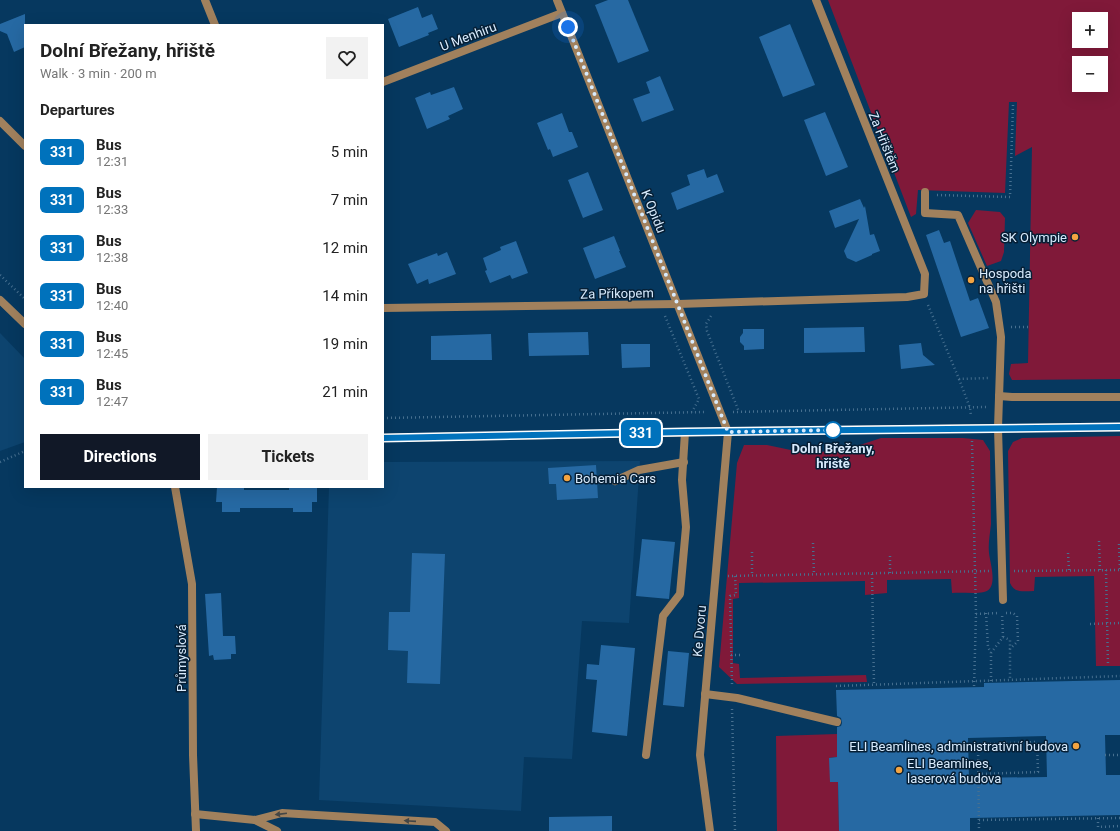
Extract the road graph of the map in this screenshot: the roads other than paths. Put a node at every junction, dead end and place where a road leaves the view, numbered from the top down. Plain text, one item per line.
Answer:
1 (205, 0) edge
2 (557, 0) edge
3 (816, 0) edge
4 (562, 13) junction
5 (215, 24) edge
6 (384, 82) edge
7 (0, 121) edge
8 (24, 145) edge
9 (925, 193) road end
10 (924, 294) joint
11 (0, 300) edge
12 (678, 304) junction
13 (384, 308) edge
14 (24, 323) edge
15 (998, 396) junction
16 (1120, 397) edge
17 (1120, 427) edge
18 (998, 428) junction
19 (685, 432) junction
20 (728, 432) junction
21 (384, 438) edge
22 (684, 462) junction
23 (615, 481) dead end
24 (175, 488) edge
25 (1003, 600) dead end
26 (705, 694) junction
27 (837, 722) dead end
28 (646, 755) dead end
29 (195, 814) junction
30 (255, 820) junction
31 (196, 831) edge
32 (277, 831) edge
33 (446, 831) edge
34 (710, 831) edge

1 - 5 street
2 - 4 street, K Opidu
3 - 10 street, Za Hřištěm
4 - 6 street, U Menhiru
4 - 12 street, K Opidu
7 - 8 street
9 - 15 street
10 - 12 street, Za Příkopem
11 - 14 street
12 - 13 street, Za Příkopem
12 - 20 street, K Opidu
15 - 16 street
15 - 18 street
17 - 18 street
18 - 20 street
18 - 25 street
19 - 20 street
19 - 21 street
19 - 22 street
20 - 26 street, Ke Dvoru
22 - 23 street
22 - 28 street
24 - 29 street, Průmyslová
26 - 27 street
26 - 34 street, Ke Dvoru
29 - 30 street
29 - 31 street, Průmyslová
30 - 32 street
33 -> 30 street

